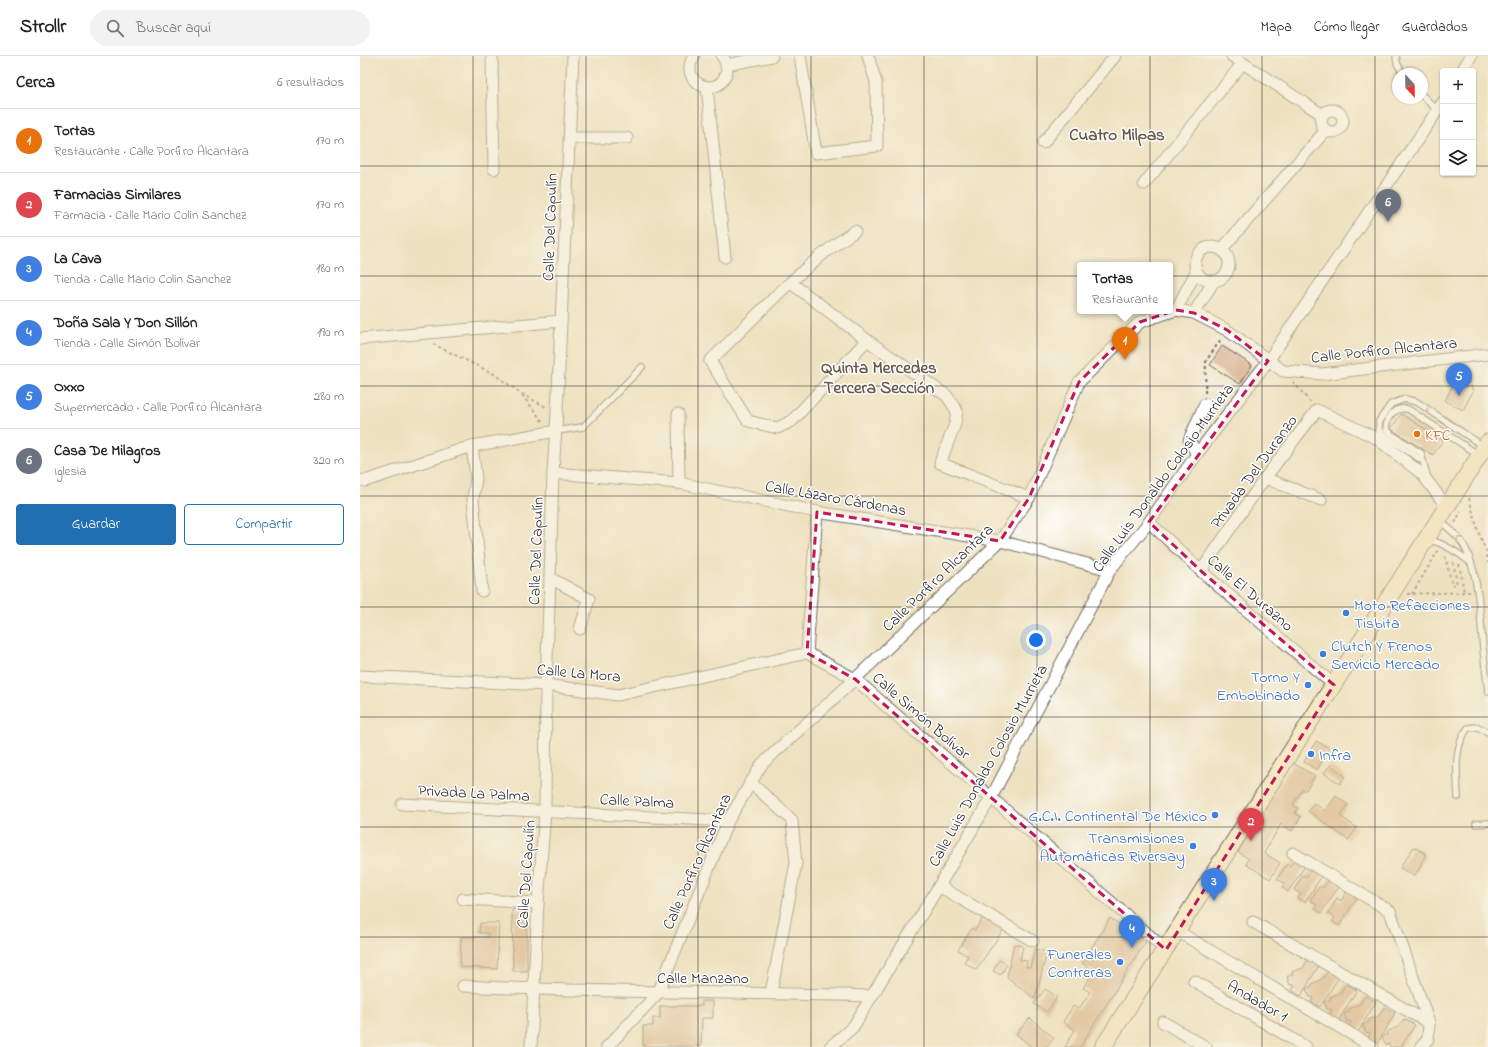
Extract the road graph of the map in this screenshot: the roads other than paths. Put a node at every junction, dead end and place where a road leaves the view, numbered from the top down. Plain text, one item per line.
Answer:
1 (492, 56) edge
2 (573, 56) edge
3 (694, 56) edge
4 (772, 56) edge
5 (800, 56) edge
6 (868, 56) edge
7 (1115, 56) edge
8 (1232, 56) edge
9 (1396, 56) edge
10 (1471, 56) edge
11 (724, 61) edge
12 (1243, 63) junction
13 (1400, 68) edge
14 (1464, 68) edge
15 (707, 87) junction
16 (1428, 99) edge
17 (1440, 107) edge
18 (1323, 115) junction
19 (1326, 130) junction
20 (569, 138) junction
21 (627, 138) dead end
22 (1043, 143) dead end
23 (494, 169) dead end
24 (1144, 184) dead end
25 (855, 231) dead end
26 (1222, 250) junction
27 (725, 257) dead end
28 (1196, 272) junction
29 (1214, 281) junction
30 (791, 283) junction
31 (1176, 310) junction
32 (1173, 311) edge
33 (1194, 313) junction
34 (1164, 314) edge
35 (561, 321) junction
36 (360, 339) edge
37 (867, 340) junction
38 (1488, 354) edge
39 (1268, 361) junction
40 (642, 367) dead end
41 (1205, 404) road end
42 (678, 414) dead end
43 (553, 432) junction
44 (472, 446) junction
45 (1484, 448) edge
46 (1197, 454) junction
47 (1423, 461) junction
48 (553, 473) junction
49 (1266, 478) junction
50 (360, 480) edge
51 (679, 483) junction
52 (1428, 483) junction
53 (1029, 498) junction
54 (1321, 500) dead end
55 (817, 512) junction
56 (1443, 514) junction
57 (1149, 522) junction
58 (1427, 538) junction
59 (1000, 541) junction
60 (1471, 563) junction
61 (1110, 570) junction
62 (1201, 571) junction
63 (550, 578) junction
64 (482, 590) dead end
65 (580, 629) dead end
66 (1485, 635) edge
67 (807, 652) junction
68 (360, 676) edge
69 (856, 679) junction
70 (546, 685) junction
71 (1334, 685) junction
72 (1488, 691) edge
73 (1488, 732) edge
74 (750, 782) junction
75 (992, 796) junction
76 (1458, 797) dead end
77 (402, 804) dead end
78 (545, 811) junction
79 (728, 821) junction
80 (1488, 823) edge
81 (1476, 824) dead end
82 (1293, 853) dead end
83 (939, 886) junction
84 (463, 899) dead end
85 (538, 904) junction
86 (1253, 922) dead end
87 (1177, 931) junction
88 (1033, 941) dead end
89 (1166, 950) junction
90 (1194, 982) dead end
91 (463, 986) dead end
92 (534, 990) junction
93 (658, 993) junction
94 (771, 993) junction
95 (872, 996) junction
96 (1163, 1022) dead end
97 (1429, 1023) junction
98 (531, 1047) edge
99 (607, 1047) edge
100 (830, 1047) edge
101 (1103, 1047) edge
102 (1206, 1047) edge
103 (1306, 1047) edge
104 (1373, 1047) edge
105 (1421, 1047) edge

1 - 23 street
2 - 20 street, Calle Del Capulín
3 - 15 street
4 - 11 street
5 - 6 street
7 - 22 street
8 - 12 street
9 - 13 lane
10 - 14 street
11 - 15 street
12 - 18 street
12 - 24 street
15 - 27 street
16 - 17 lane
17 - 39 street, Calle Luis Donaldo Colosio Murrieta
18 - 19 street
18 - 19 street
19 - 26 street
20 - 21 street
20 - 35 street, Calle Del Capulín
25 - 30 street
26 - 28 street
26 - 29 street
28 - 29 street
28 - 31 street
29 - 33 street
30 - 37 street
30 - 37 street
31 - 32 street, Calle Porfiro Alcantara
31 - 33 street, Calle Porfiro Alcantara
33 - 39 street, Calle Porfiro Alcantara
34 - 53 street, Calle Porfiro Alcantara
35 - 36 street
35 - 43 street, Calle Del Capulín
37 - 53 street
38 - 39 street, Calle Porfiro Alcantara
39 - 46 street, Calle Luis Donaldo Colosio Murrieta
40 - 43 lane
41 - 46 street
42 - 51 street
43 - 44 street
43 - 48 street, Calle Del Capulín
44 - 50 street
44 - 64 street
45 - 47 lane
45 -> 47 lane
45 - 56 main road
46 - 57 street, Calle Luis Donaldo Colosio Murrieta
47 - 52 lane
48 - 51 street, Calle Lázaro Cárdenas
48 - 63 street, Calle Del Capulín
49 - 52 street, Privada Del Duranzo
49 - 54 street
49 - 62 street, Privada Del Duranzo
51 - 55 street, Calle Lázaro Cárdenas
52 - 56 street
53 - 59 street, Calle Porfiro Alcantara
55 - 59 street, Calle Lázaro Cárdenas
55 - 67 street
56 - 58 main road
60 -> 56 lane
57 - 61 street, Calle Luis Donaldo Colosio Murrieta
57 - 62 street, Calle El Durazno
58 - 60 lane
58 - 71 main road
59 - 61 street, Calle Lázaro Cárdenas
59 - 69 street, Calle Porfiro Alcantara
60 - 66 lane
61 - 75 street, Calle Luis Donaldo Colosio Murrieta
62 - 71 street, Calle El Durazno
63 - 65 street
63 - 70 street, Calle Del Capulín
66 - 72 lane
67 - 69 street
67 - 70 street, Calle La Mora
68 - 70 street, Calle La Mora
69 - 74 street, Calle Porfiro Alcantara
69 - 75 street, Calle Simón Bolívar
70 - 78 street, Calle Del Capulín
71 - 87 main road
73 - 76 lane
74 - 79 street, Calle Porfiro Alcantara
74 - 94 street
75 - 83 street, Calle Luis Donaldo Colosio Murrieta
75 - 89 street, Calle Simón Bolívar
77 - 78 street, Privada La Palma
78 - 79 street, Calle Palma
78 - 85 street, Calle Del Capulín
79 - 93 street, Calle Porfiro Alcantara
80 - 81 lane
82 - 97 street
83 - 88 street
83 - 95 street, Calle Luis Donaldo Colosio Murrieta
84 - 85 street
85 - 92 street, Calle Del Capulín
86 - 97 street
87 - 89 main road
87 - 104 street
89 - 101 main road
90 - 103 street, Andador 1
91 - 92 street, Calle Manzano
92 - 93 street, Calle Manzano
92 - 98 street, Calle Del Capulín
93 - 94 street, Calle Manzano
93 - 99 street, Calle Porfiro Alcantara
94 - 95 street, Calle Manzano
95 - 100 street, Calle Luis Donaldo Colosio Murrieta
96 - 102 street
97 - 105 street

